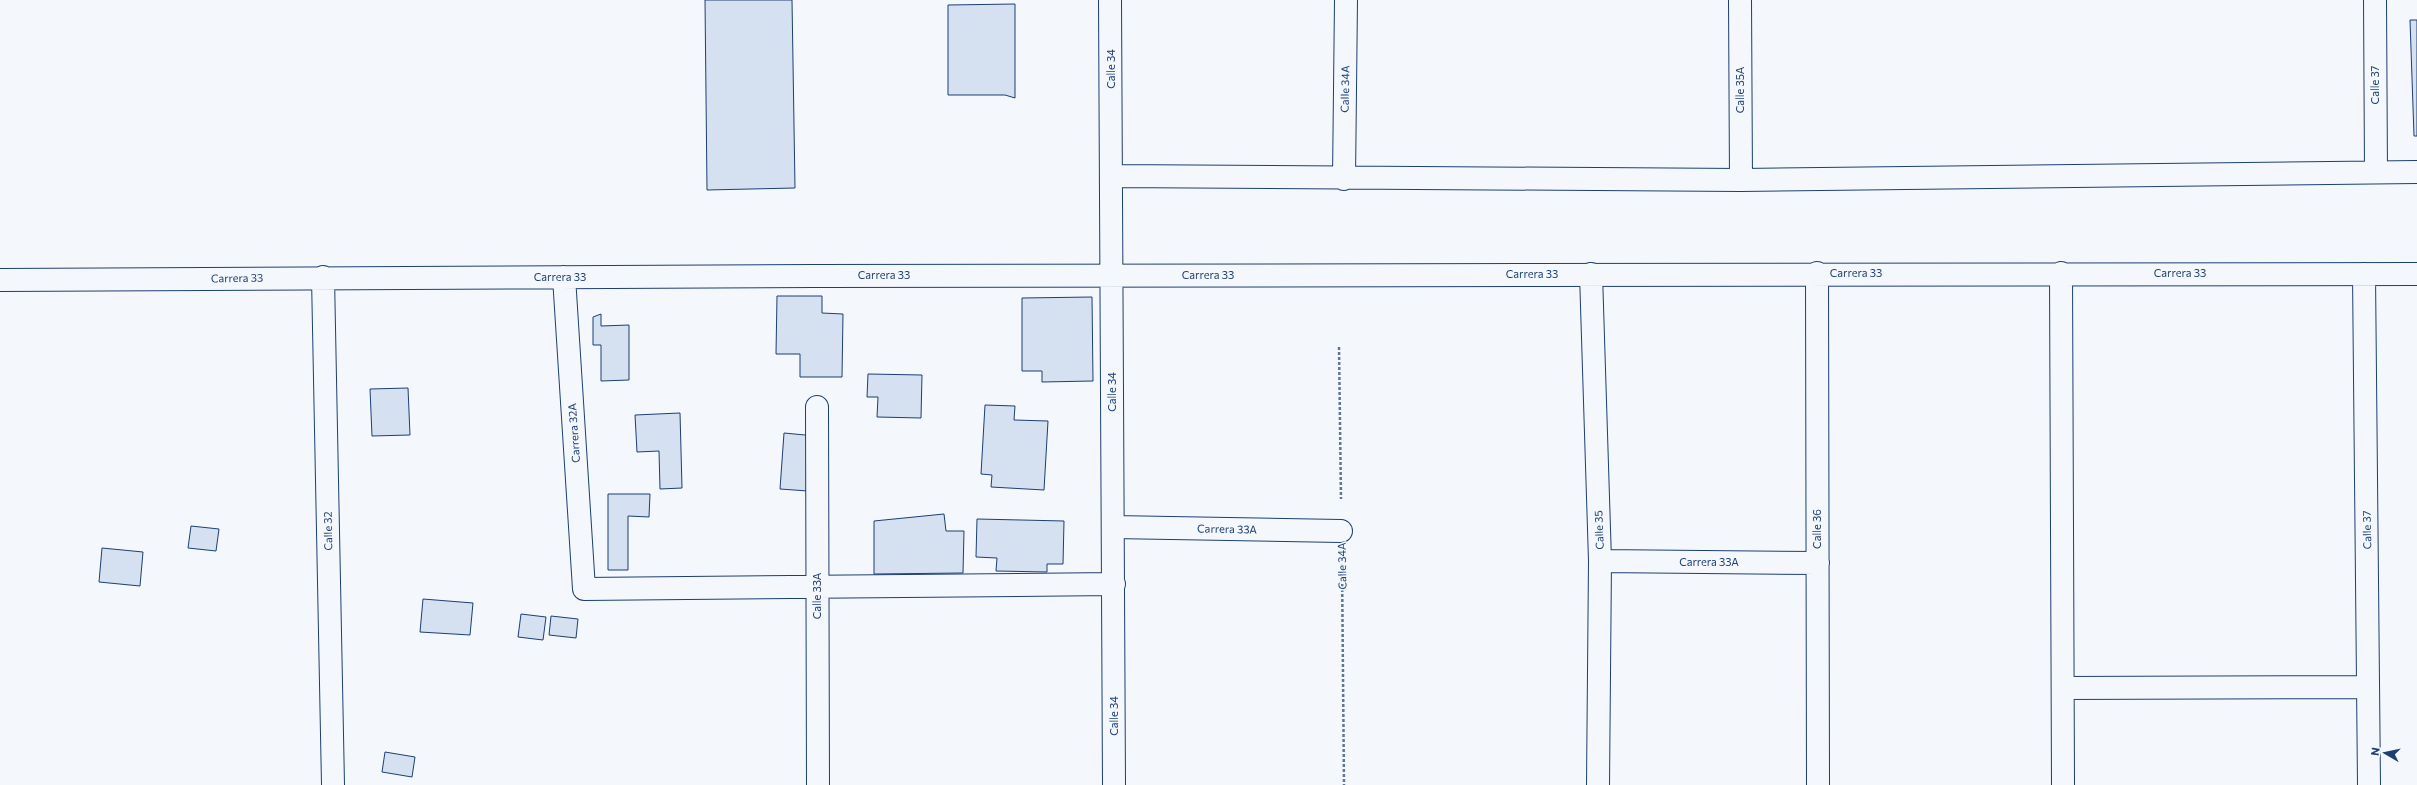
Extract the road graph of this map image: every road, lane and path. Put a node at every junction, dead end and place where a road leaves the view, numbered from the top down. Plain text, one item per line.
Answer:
1 (1110, 0) edge
2 (1346, 0) edge
3 (1740, 0) edge
4 (2375, 0) edge
5 (2376, 171) junction
6 (2417, 172) edge
7 (1112, 176) junction
8 (1344, 179) junction
9 (1741, 180) junction
10 (1817, 273) junction
11 (2061, 273) junction
12 (1591, 274) junction
13 (2364, 274) junction
14 (2417, 274) edge
15 (1112, 275) junction
16 (564, 276) junction
17 (323, 277) junction
18 (0, 280) edge
19 (1339, 347) dead end
20 (818, 407) dead end
21 (1113, 527) junction
22 (1341, 531) junction
23 (1600, 561) junction
24 (1818, 563) junction
25 (1114, 584) junction
26 (817, 587) junction
27 (2368, 687) junction
28 (2063, 688) junction
29 (333, 785) edge
30 (818, 785) edge
31 (1114, 785) edge
32 (1344, 785) edge
33 (1598, 785) edge
34 (1818, 785) edge
35 (2063, 785) edge
36 (2369, 785) edge

1 - 7 street, Calle 34
2 - 8 street, Calle 34A
3 - 9 street, Calle 35A
4 - 5 street, Calle 37
5 - 6 street
5 - 9 street
7 - 8 street
7 - 15 street, Calle 34
8 - 9 street
10 - 11 street, Carrera 33
10 - 12 street, Carrera 33
10 - 24 street, Calle 36
11 - 13 street, Carrera 33
11 - 28 street
12 - 15 street, Carrera 33
12 - 23 street, Calle 35
13 - 14 street, Carrera 33
13 - 27 street, Calle 37
15 - 16 street, Carrera 33
15 - 21 street, Calle 34
16 - 17 street, Carrera 33
16 - 26 street, Carrera 32A
17 - 18 street, Carrera 33
17 - 29 street, Calle 32
19 - 22 path, Calle 34A
20 - 26 street, Calle 33A
21 - 22 street, Carrera 33A
21 - 25 street, Calle 34
22 - 32 path, Calle 34A
23 - 24 street, Carrera 33A
23 - 33 street, Calle 35
24 - 34 street, Calle 36
25 - 26 street
25 - 31 street, Calle 34
26 - 30 street, Calle 33A
27 - 28 street
27 - 36 street, Calle 37
28 - 35 street

